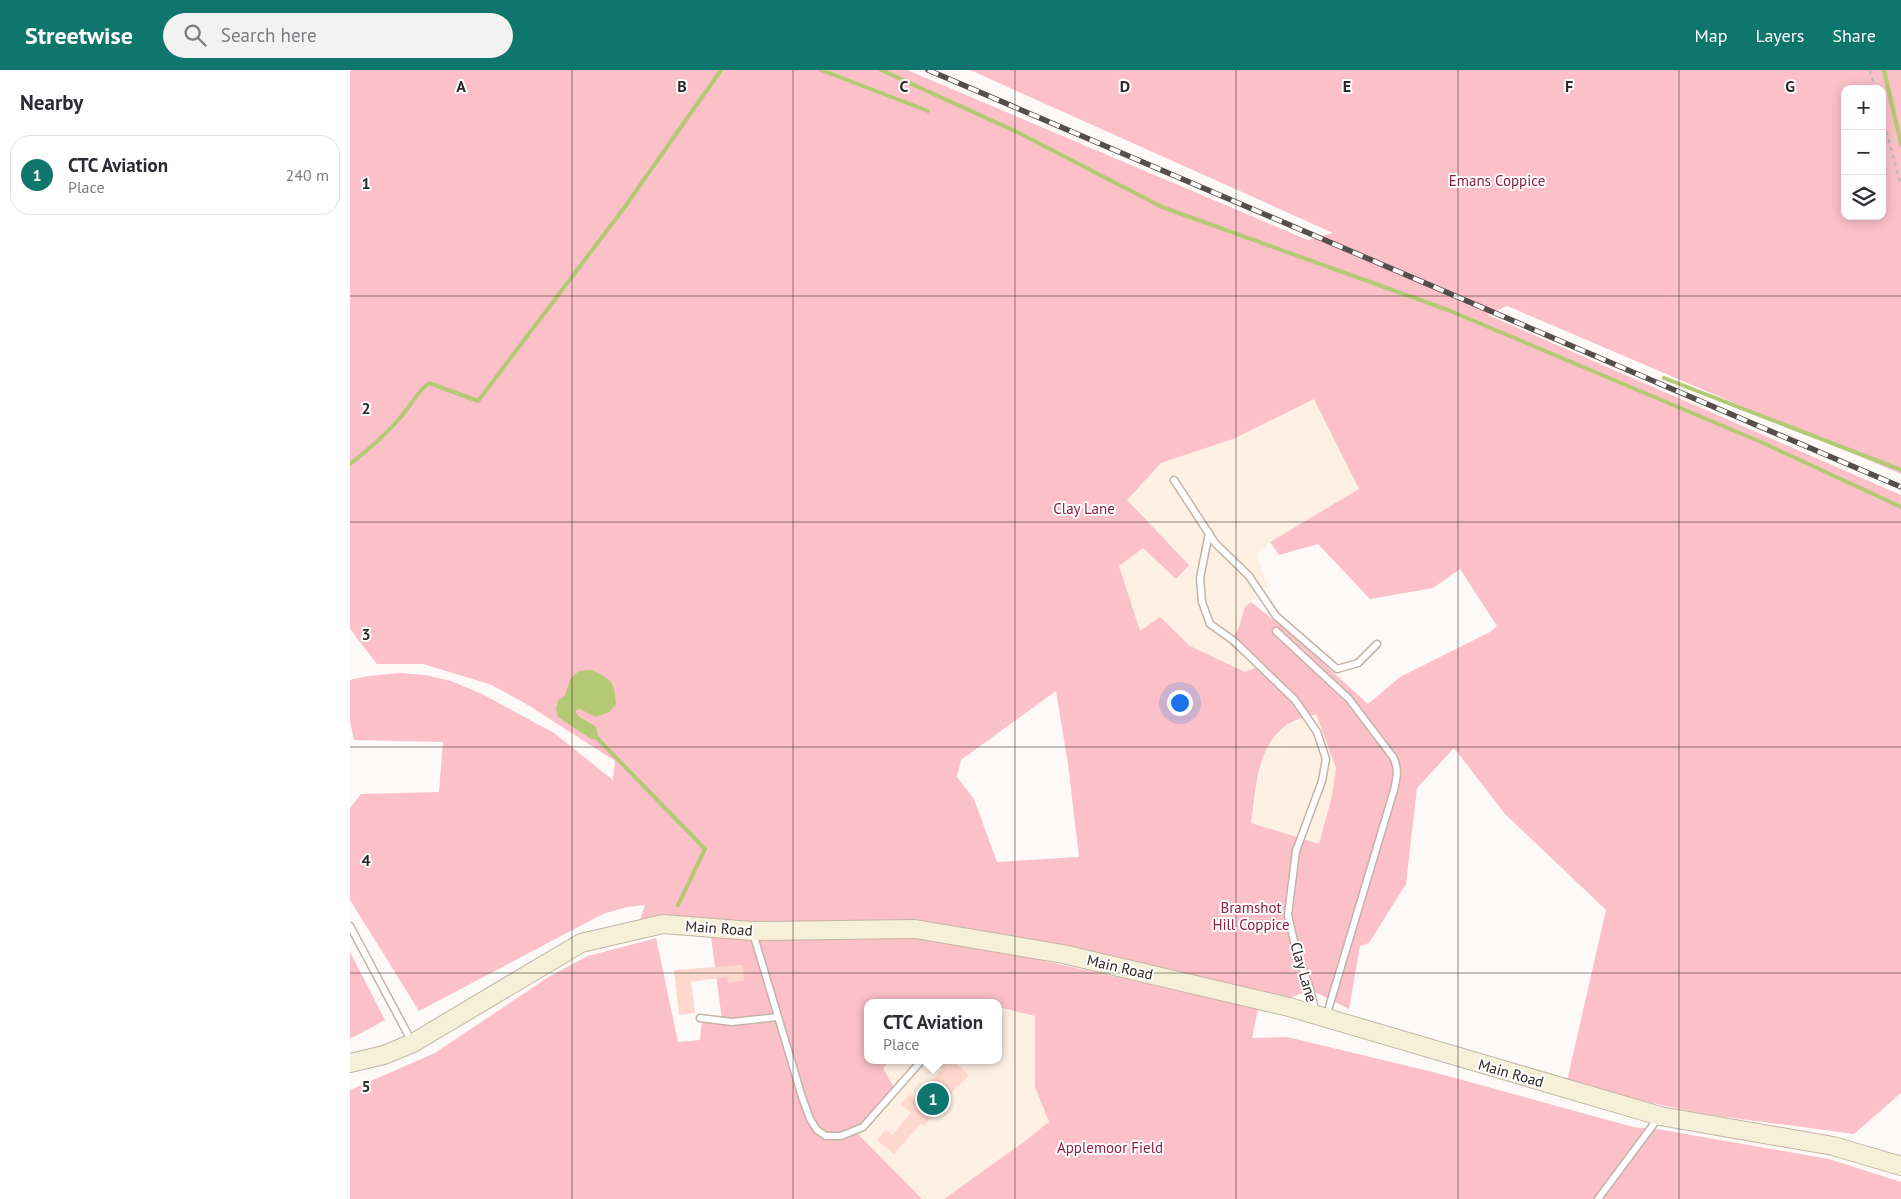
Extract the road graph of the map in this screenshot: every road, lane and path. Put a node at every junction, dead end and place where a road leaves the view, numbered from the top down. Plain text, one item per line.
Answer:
1 (1870, 70) edge
2 (1874, 85) edge
3 (1886, 130) edge
4 (1901, 185) edge
5 (1174, 480) dead end
6 (1209, 533) junction
7 (1276, 631) dead end
8 (1377, 644) dead end
9 (350, 926) edge
10 (752, 931) junction
11 (777, 1017) junction
12 (1321, 1017) junction
13 (700, 1018) dead end
14 (413, 1043) junction
15 (350, 1063) edge
16 (918, 1064) edge
17 (1660, 1116) junction
18 (1901, 1166) edge
19 (1598, 1199) edge

1 - 2 path
3 - 4 path
5 - 6 lane
6 - 8 lane
6 - 12 lane, Clay Lane
7 - 12 lane
9 - 14 lane
10 - 11 lane
10 - 12 street, Main Road
10 - 14 street, Main Road
11 - 13 lane
11 - 16 lane
12 - 17 street, Main Road
14 - 15 street, Main Road
17 - 18 street, Main Road
17 - 19 lane

